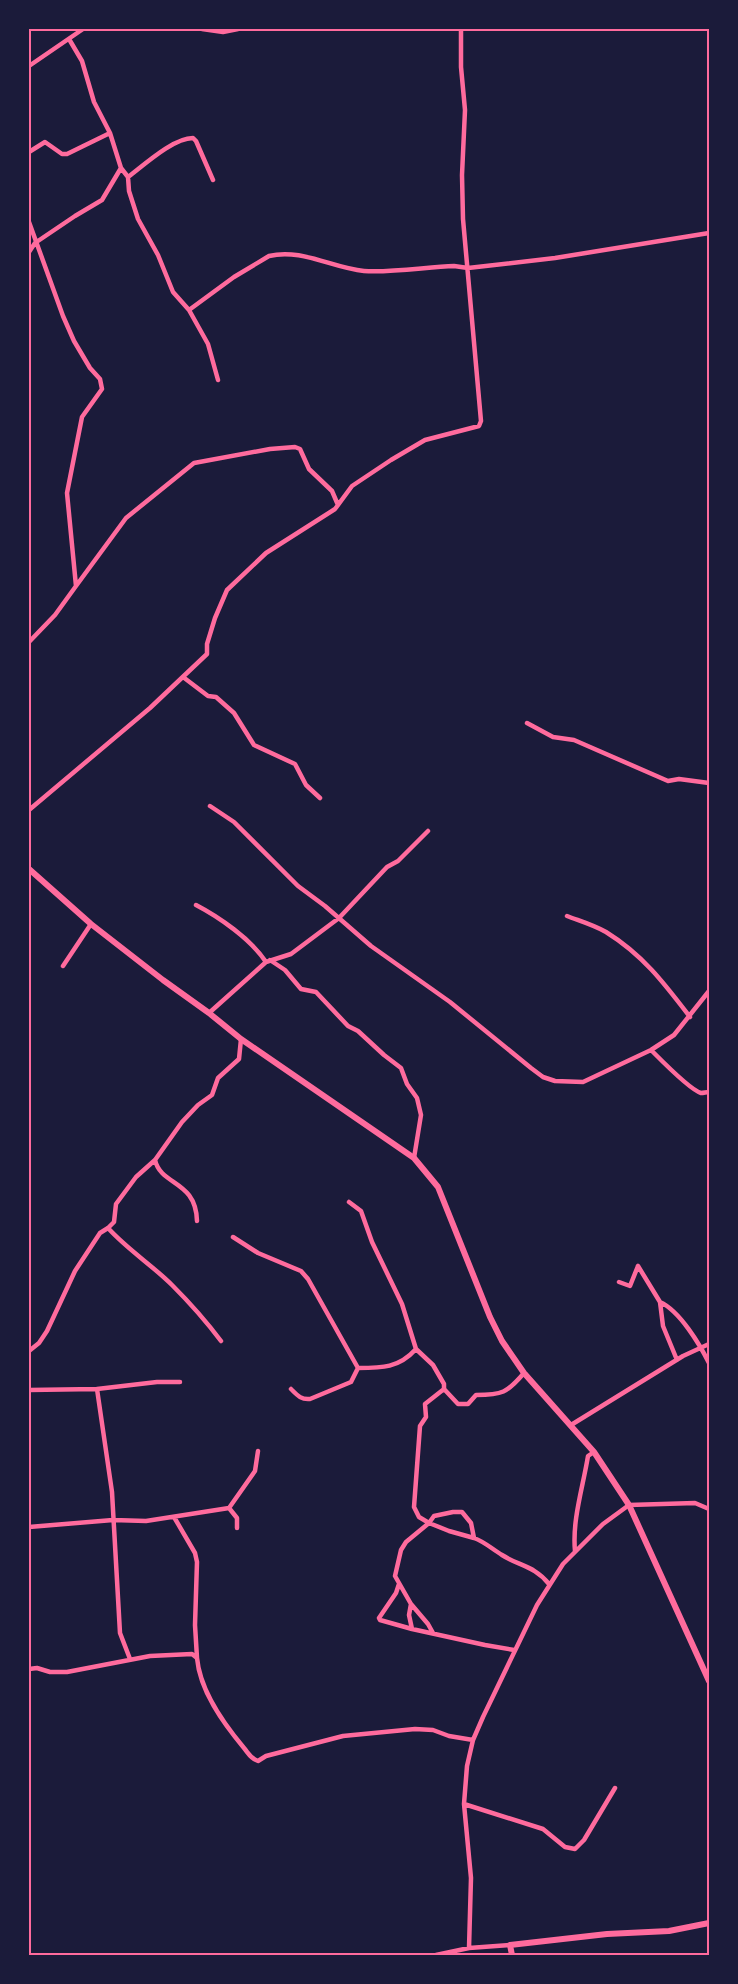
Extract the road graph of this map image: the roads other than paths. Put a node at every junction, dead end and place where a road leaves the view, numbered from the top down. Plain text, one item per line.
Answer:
1 (83, 29) edge
2 (202, 29) edge
3 (238, 29) edge
4 (461, 29) edge
5 (69, 40) junction
6 (29, 66) edge
7 (110, 133) junction
8 (29, 152) edge
9 (121, 168) junction
10 (128, 177) junction
11 (213, 180) dead end
12 (29, 222) edge
13 (709, 233) edge
14 (35, 243) junction
15 (29, 252) edge
16 (468, 268) junction
17 (189, 310) junction
18 (218, 380) dead end
19 (338, 504) junction
20 (76, 586) junction
21 (29, 642) edge
22 (183, 677) junction
23 (527, 722) dead end
24 (709, 783) edge
25 (320, 798) dead end
26 (210, 806) dead end
27 (29, 810) edge
28 (428, 831) dead end
29 (29, 869) edge
30 (196, 905) dead end
31 (567, 916) dead end
32 (339, 918) junction
33 (91, 924) junction
34 (268, 961) junction
35 (63, 966) dead end
36 (709, 991) edge
37 (209, 1012) junction
38 (690, 1016) junction
39 (241, 1039) junction
40 (650, 1050) junction
41 (709, 1092) edge
42 (414, 1158) junction
43 (156, 1160) junction
44 (349, 1202) dead end
45 (196, 1221) dead end
46 (108, 1228) junction
47 (233, 1238) dead end
48 (619, 1282) dead end
49 (660, 1302) junction
50 (221, 1341) dead end
51 (709, 1344) edge
52 (701, 1347) junction
53 (416, 1349) junction
54 (29, 1351) edge
55 (678, 1360) junction
56 (709, 1363) edge
57 (358, 1368) junction
58 (524, 1373) junction
59 (180, 1382) dead end
60 (97, 1389) junction
61 (291, 1389) dead end
62 (444, 1389) junction
63 (29, 1390) edge
64 (571, 1424) junction
65 (258, 1451) dead end
66 (594, 1452) junction
67 (629, 1504) junction
68 (229, 1508) junction
69 (709, 1509) edge
70 (174, 1517) junction
71 (114, 1520) junction
72 (429, 1523) junction
73 (29, 1527) edge
74 (237, 1528) dead end
75 (474, 1538) junction
76 (575, 1551) junction
77 (399, 1584) junction
78 (549, 1584) junction
79 (410, 1604) junction
80 (412, 1629) junction
81 (433, 1633) junction
82 (514, 1650) junction
83 (197, 1658) junction
84 (130, 1659) junction
85 (29, 1669) edge
86 (709, 1681) edge
87 (473, 1740) junction
88 (615, 1788) dead end
89 (464, 1804) junction
90 (709, 1922) edge
91 (510, 1945) junction
92 (469, 1948) junction
93 (436, 1955) edge
94 (512, 1955) edge

1 - 5 street
2 - 3 street
4 - 16 street
5 - 6 street
5 - 7 street
7 - 8 street
7 - 9 street
9 - 10 street
9 - 14 street
10 - 11 street
10 - 17 street
12 - 14 street
13 - 16 street
14 - 15 street
14 - 20 street
16 - 17 street
16 - 19 street
17 - 18 street
19 - 20 street
19 - 22 street
20 - 21 street
22 - 25 street
22 - 27 street
23 - 24 street
26 - 32 street
28 - 32 street
29 - 33 main road
30 - 34 street
31 - 38 street
32 - 34 street
32 - 40 street
33 - 35 street
33 - 37 main road
34 - 37 street
34 - 42 street
36 - 38 street
37 - 39 main road
38 - 40 street
39 - 42 main road
39 - 43 street
40 - 41 street
42 - 58 main road
43 - 45 street
43 - 46 street
44 - 53 street
46 - 50 street
46 - 54 street
47 - 57 street
48 - 49 street
49 - 52 street
49 - 55 street
51 - 52 street
52 - 55 street
52 - 56 street
53 - 57 street
53 - 62 street
55 - 64 street
57 - 61 street
58 - 62 street
58 - 64 main road
59 - 60 street
60 - 63 street
60 - 71 street
62 - 72 street
64 - 66 main road
65 - 68 street
66 - 67 main road
66 - 76 street
67 - 69 street
67 - 76 street
67 - 86 main road
68 - 70 street
68 - 74 street
70 - 71 street
70 - 83 street
71 - 73 street
71 - 84 street
72 - 75 street
72 - 75 street
72 - 77 street
75 - 78 street
76 - 78 street
77 - 79 street
77 - 80 street
78 - 82 street
79 - 80 street
79 - 81 street
80 - 81 street
81 - 82 street
82 - 87 street
83 - 84 street
83 - 87 street
84 - 85 street
87 - 89 street
88 - 89 street
89 - 92 street
90 - 91 main road
91 - 92 street
91 - 94 main road
92 - 93 street

